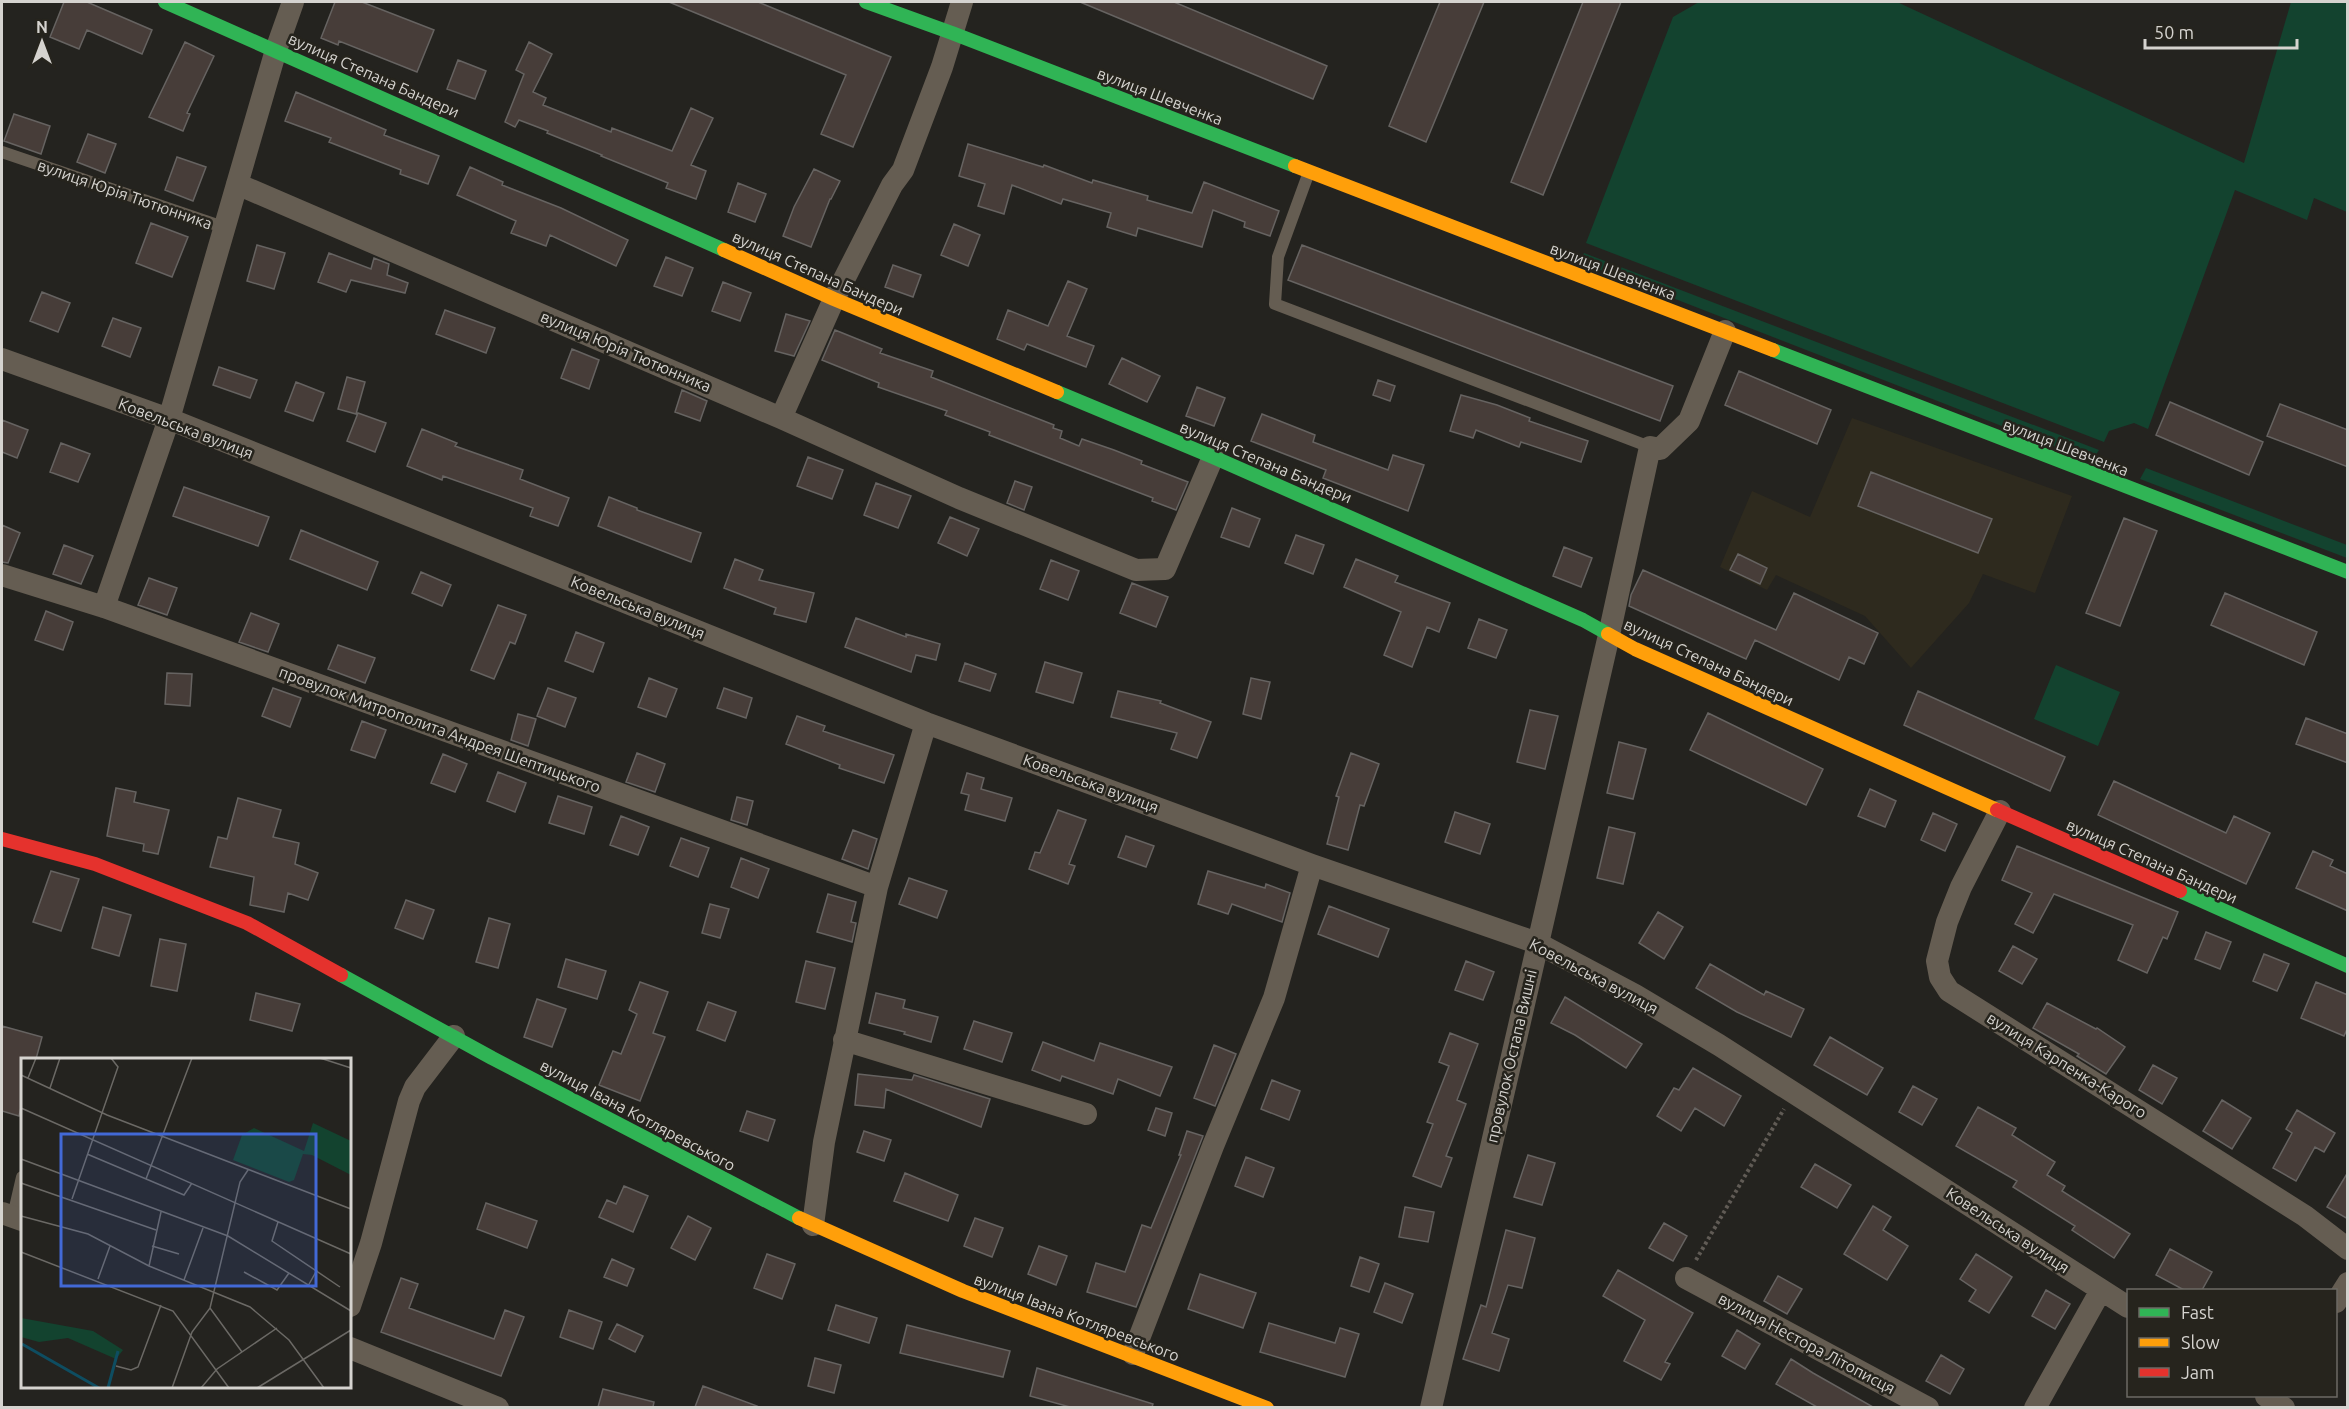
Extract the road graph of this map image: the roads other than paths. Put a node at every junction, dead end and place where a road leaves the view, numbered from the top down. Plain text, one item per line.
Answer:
1 (165, 2) edge
2 (293, 2) edge
3 (869, 2) edge
4 (962, 2) edge
5 (952, 33) junction
6 (276, 50) junction
7 (2, 152) edge
8 (1310, 171) junction
9 (237, 184) junction
10 (226, 228) junction
11 (834, 298) junction
12 (1725, 331) junction
13 (2, 359) edge
14 (782, 418) junction
15 (169, 419) junction
16 (1650, 447) junction
17 (1213, 457) junction
18 (2348, 572) edge
19 (2, 575) edge
20 (104, 607) junction
21 (1609, 635) junction
22 (926, 723) junction
23 (2000, 811) junction
24 (2, 839) edge
25 (1312, 865) junction
26 (877, 887) junction
27 (1537, 943) junction
28 (2348, 966) edge
29 (454, 1036) junction
30 (844, 1040) junction
31 (1086, 1114) dead end
32 (21, 1181) edge
33 (12, 1216) edge
34 (813, 1225) junction
35 (2348, 1249) edge
36 (1686, 1278) road end
37 (2348, 1283) edge
38 (2101, 1290) junction
39 (2337, 1300) edge
40 (351, 1303) edge
41 (2127, 1306) edge
42 (351, 1348) edge
43 (1133, 1354) junction
44 (498, 1407) edge
45 (1267, 1407) edge
46 (1431, 1407) edge
47 (1928, 1407) edge
48 (2035, 1407) edge

1 - 6 street, вулиця Степана Бандери
2 - 6 street
3 - 5 street, вулиця Шевченка
4 - 5 street
5 - 8 street, вулиця Шевченка
5 - 11 street
6 - 9 street
6 - 11 street, вулиця Степана Бандери
7 - 10 lane, вулиця Юрія Тютюнника
8 - 12 street, вулиця Шевченка
8 - 16 lane
9 - 10 street, вулиця Юрія Тютюнника
9 - 14 street, вулиця Юрія Тютюнника
10 - 15 street
11 - 14 street
11 - 17 street, вулиця Степана Бандери
12 - 16 street
12 - 18 street, вулиця Шевченка
13 - 15 street, Ковельська вулиця
14 - 17 street, вулиця Юрія Тютюнника
15 - 20 street
15 - 22 street, Ковельська вулиця
16 - 21 street, провулок Остапа Вишні
17 - 21 street, вулиця Степана Бандери
19 - 20 street, провулок Митрополита Андрея Шептицького
20 - 26 street, провулок Митрополита Андрея Шептицького
21 - 23 street, вулиця Степана Бандери
21 - 27 street, провулок Остапа Вишні
22 - 25 street, Ковельська вулиця
22 - 26 street
23 - 28 street, вулиця Степана Бандери
23 - 35 street, вулиця Карпенка-Карого
24 - 29 street, вулиця Івана Котляревського
25 - 27 street, Ковельська вулиця
25 - 43 street
26 - 30 street
27 - 38 street, Ковельська вулиця
27 - 46 street, провулок Остапа Вишні
29 - 34 street, вулиця Івана Котляревського
29 - 40 street
30 - 31 street
30 - 34 street
32 - 33 lane
34 - 43 street, вулиця Івана Котляревського
36 - 47 street, вулиця Нестора Літописця
37 - 39 street
38 - 41 street, Ковельська вулиця
38 - 48 street
42 - 44 street
43 - 45 street, вулиця Івана Котляревського

